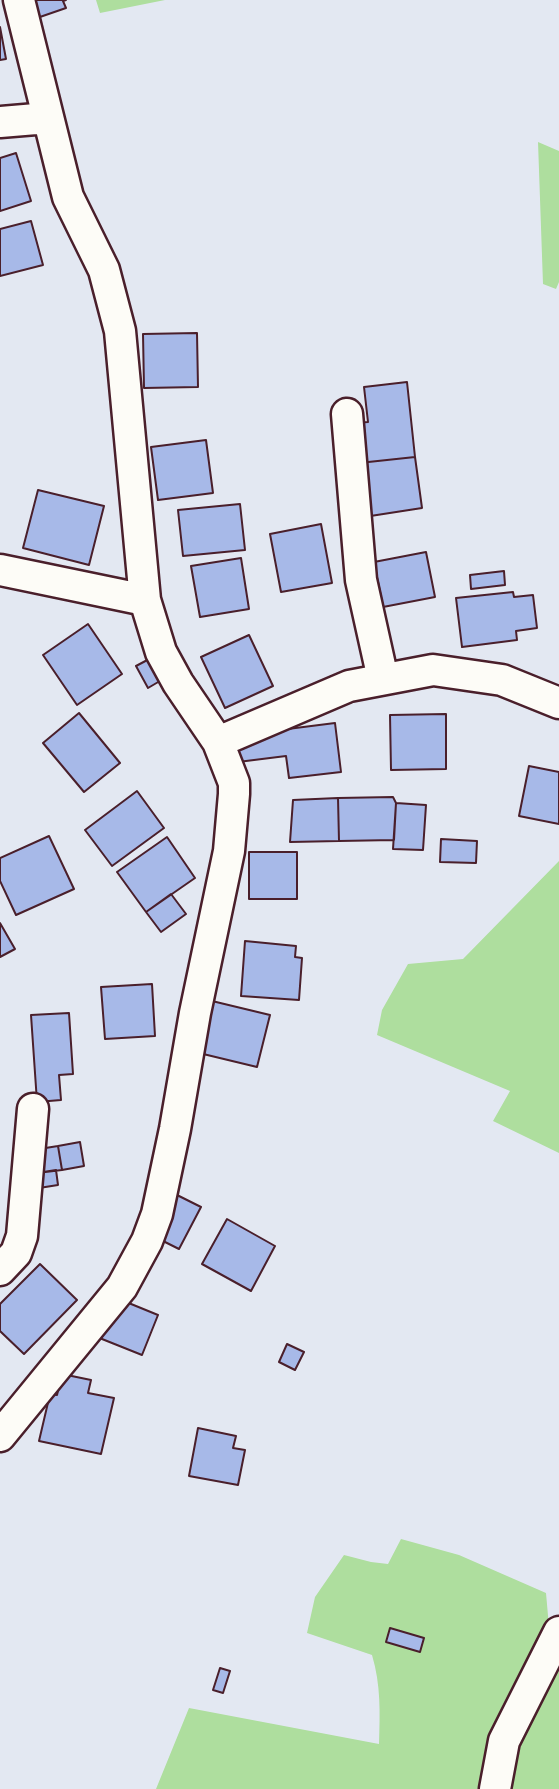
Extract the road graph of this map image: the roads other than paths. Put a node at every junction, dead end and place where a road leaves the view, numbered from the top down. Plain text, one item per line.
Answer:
1 (19, 0) edge
2 (48, 118) junction
3 (0, 122) edge
4 (347, 414) dead end
5 (1, 573) edge
6 (145, 600) junction
7 (383, 679) junction
8 (559, 703) edge
9 (218, 742) junction
10 (33, 1109) dead end
11 (0, 1270) edge
12 (0, 1436) edge
13 (559, 1632) edge
14 (495, 1789) edge

1 - 2 street
2 - 3 street
2 - 6 street
4 - 7 street
5 - 6 street
6 - 9 street
7 - 8 street
7 - 9 street
9 - 12 street
10 - 11 street
13 - 14 street

